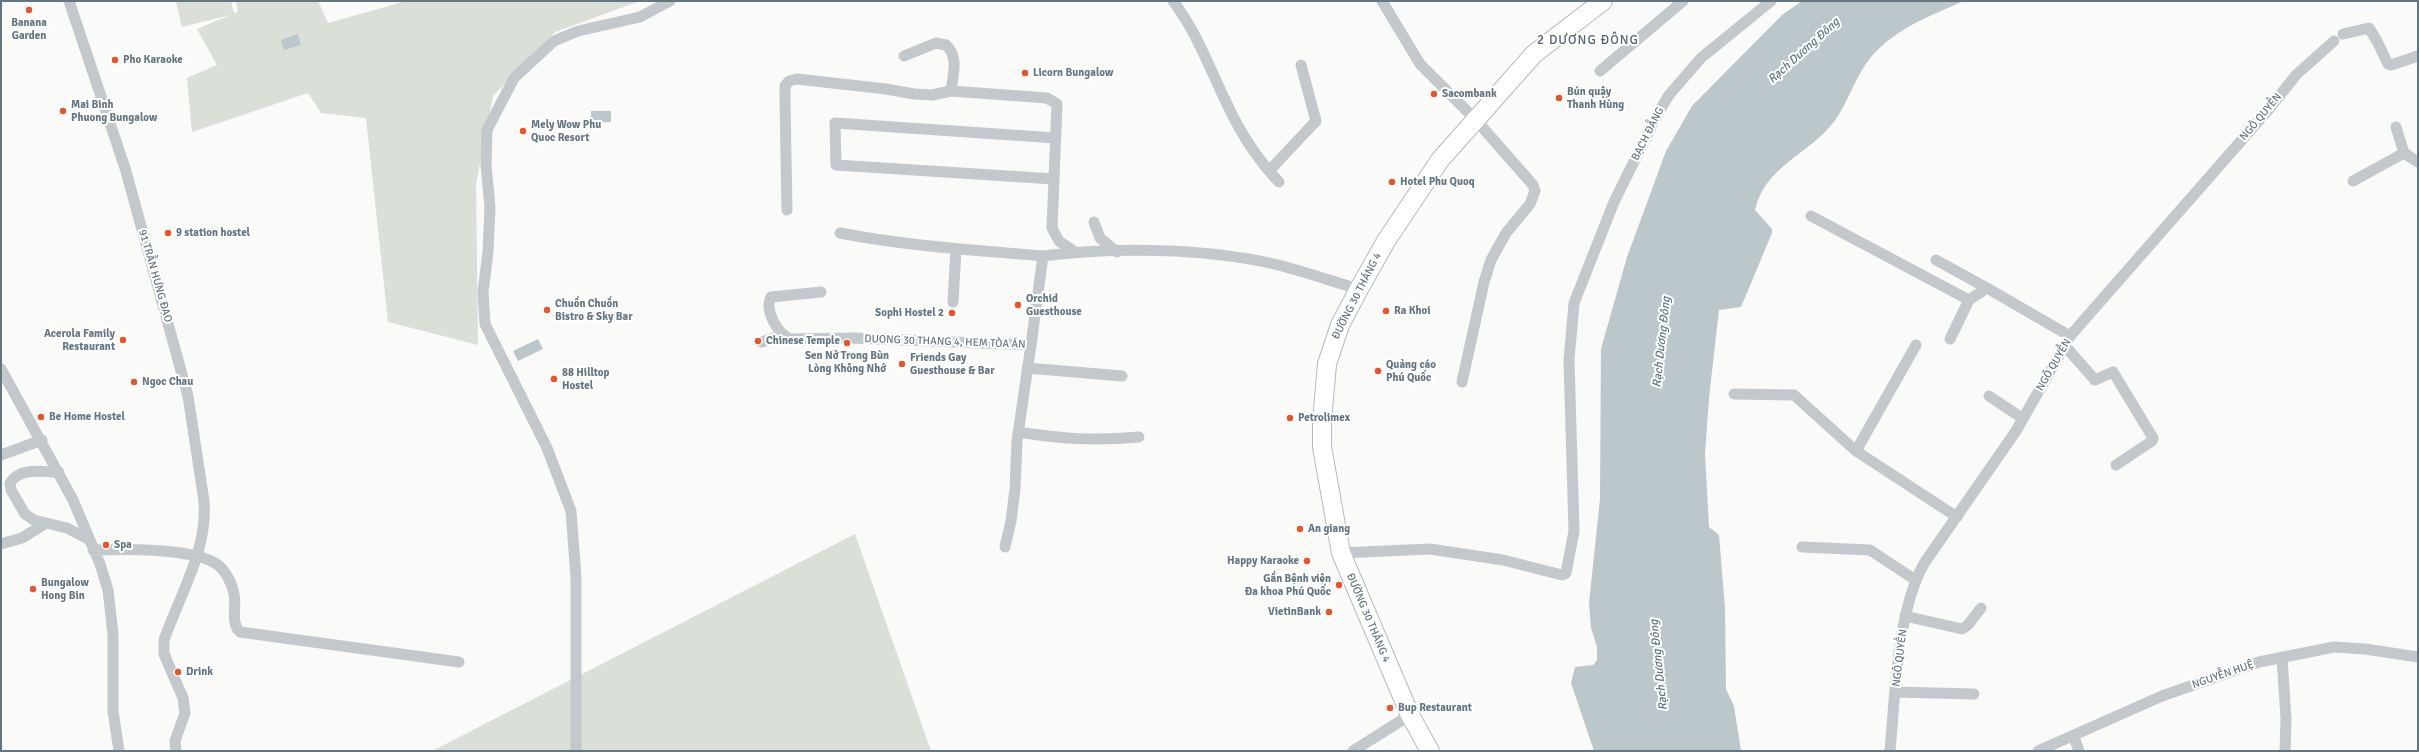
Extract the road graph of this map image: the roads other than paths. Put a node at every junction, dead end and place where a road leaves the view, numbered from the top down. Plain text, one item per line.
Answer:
1 (69, 1) edge
2 (670, 1) edge
3 (1173, 1) edge
4 (1382, 1) edge
5 (1603, 1) edge
6 (1683, 1) edge
7 (1771, 1) edge
8 (904, 56) dead end
9 (2418, 56) edge
10 (1301, 65) dead end
11 (1600, 71) dead end
12 (951, 91) junction
13 (1476, 120) junction
14 (2396, 127) dead end
15 (1056, 138) junction
16 (2404, 153) junction
17 (2418, 162) edge
18 (1269, 171) junction
19 (1054, 178) junction
20 (2353, 181) dead end
21 (1279, 182) dead end
22 (787, 210) dead end
23 (1811, 216) dead end
24 (1094, 222) dead end
25 (840, 234) dead end
26 (956, 249) junction
27 (1076, 252) junction
28 (1117, 252) junction
29 (1043, 256) junction
30 (1936, 260) dead end
31 (1987, 288) junction
32 (1359, 289) junction
33 (821, 292) dead end
34 (1970, 300) junction
35 (953, 302) dead end
36 (783, 335) junction
37 (2070, 336) junction
38 (1950, 339) dead end
39 (762, 342) dead end
40 (1031, 345) junction
41 (1916, 345) dead end
42 (2065, 346) junction
43 (1027, 368) junction
44 (1, 369) edge
45 (1122, 376) dead end
46 (1462, 382) dead end
47 (1734, 394) dead end
48 (1990, 396) dead end
49 (2022, 418) junction
50 (1018, 432) junction
51 (1139, 437) dead end
52 (42, 440) junction
53 (1856, 450) junction
54 (1, 455) edge
55 (2116, 465) dead end
56 (58, 472) junction
57 (1956, 517) junction
58 (46, 523) junction
59 (88, 539) junction
60 (1, 544) edge
61 (1005, 547) dead end
62 (1802, 547) dead end
63 (93, 550) junction
64 (1341, 553) junction
65 (197, 557) junction
66 (1914, 579) junction
67 (1981, 608) dead end
68 (1905, 616) junction
69 (2282, 657) junction
70 (2418, 657) edge
71 (459, 662) dead end
72 (1896, 692) junction
73 (1974, 694) dead end
74 (1410, 715) junction
75 (2074, 737) junction
76 (119, 751) edge
77 (176, 751) edge
78 (576, 751) edge
79 (1353, 751) edge
80 (1430, 751) edge
81 (1890, 751) edge
82 (2038, 751) edge
83 (2079, 751) edge
84 (2284, 751) edge

1 - 65 street, 91 TRẦN HƯNG ĐẠO
2 - 78 street
3 - 18 street
4 - 13 street
5 - 13 main road, ĐƯỜNG 30 THÁNG 4
6 - 11 street
7 - 64 street, BẠCH ĐẰNG
8 - 12 street
9 - 37 street, NGÔ QUYỀN
10 - 18 street
12 - 15 street
12 - 22 street
13 - 32 main road, ĐƯỜNG 30 THÁNG 4
13 - 46 street
14 - 16 street
15 - 19 street
15 - 19 street
16 - 17 street
16 - 20 street
18 - 21 street
19 - 27 street
23 - 34 street
24 - 28 street
25 - 26 street
26 - 29 street
26 - 35 street
27 - 28 street
27 - 29 street
28 - 32 street
29 - 40 street, DUONG 30 THANG 4, HEM TÒA ÁN
30 - 31 street
31 - 34 street
31 - 37 street
32 - 64 main road, ĐƯỜNG 30 THÁNG 4
33 - 36 street
34 - 38 street
36 - 39 street
36 - 40 street, DUONG 30 THANG 4, HEM TÒA ÁN
37 - 42 street, NGÔ QUYỀN
40 - 43 street
41 - 53 street
42 - 49 street, NGÔ QUYỀN
42 - 55 street
43 - 45 street
43 - 50 street
44 - 52 street
47 - 53 street
48 - 49 street
49 - 57 street, NGÔ QUYỀN
50 - 51 street
50 - 61 street
52 - 54 street
52 - 56 street
53 - 57 street
56 - 58 street
56 - 59 street
57 - 66 street, NGÔ QUYỀN
58 - 59 street
58 - 60 street
59 - 63 street
62 - 66 street
63 - 65 street
63 - 76 street
64 - 74 main road, ĐƯỜNG 30 THÁNG 4
65 - 71 street
65 - 77 street, 91 TRẦN HƯNG ĐẠO
66 - 68 street, NGÔ QUYỀN
67 - 68 street
68 - 72 street, NGÔ QUYỀN
69 - 70 street, NGUYỄN HUỆ
69 - 75 street, NGUYỄN HUỆ
69 - 84 street
72 - 73 street
72 - 81 street, NGÔ QUYỀN
74 - 79 street
74 - 80 main road, ĐƯỜNG 30 THÁNG 4
75 - 82 street, NGUYỄN HUỆ
75 - 83 street

